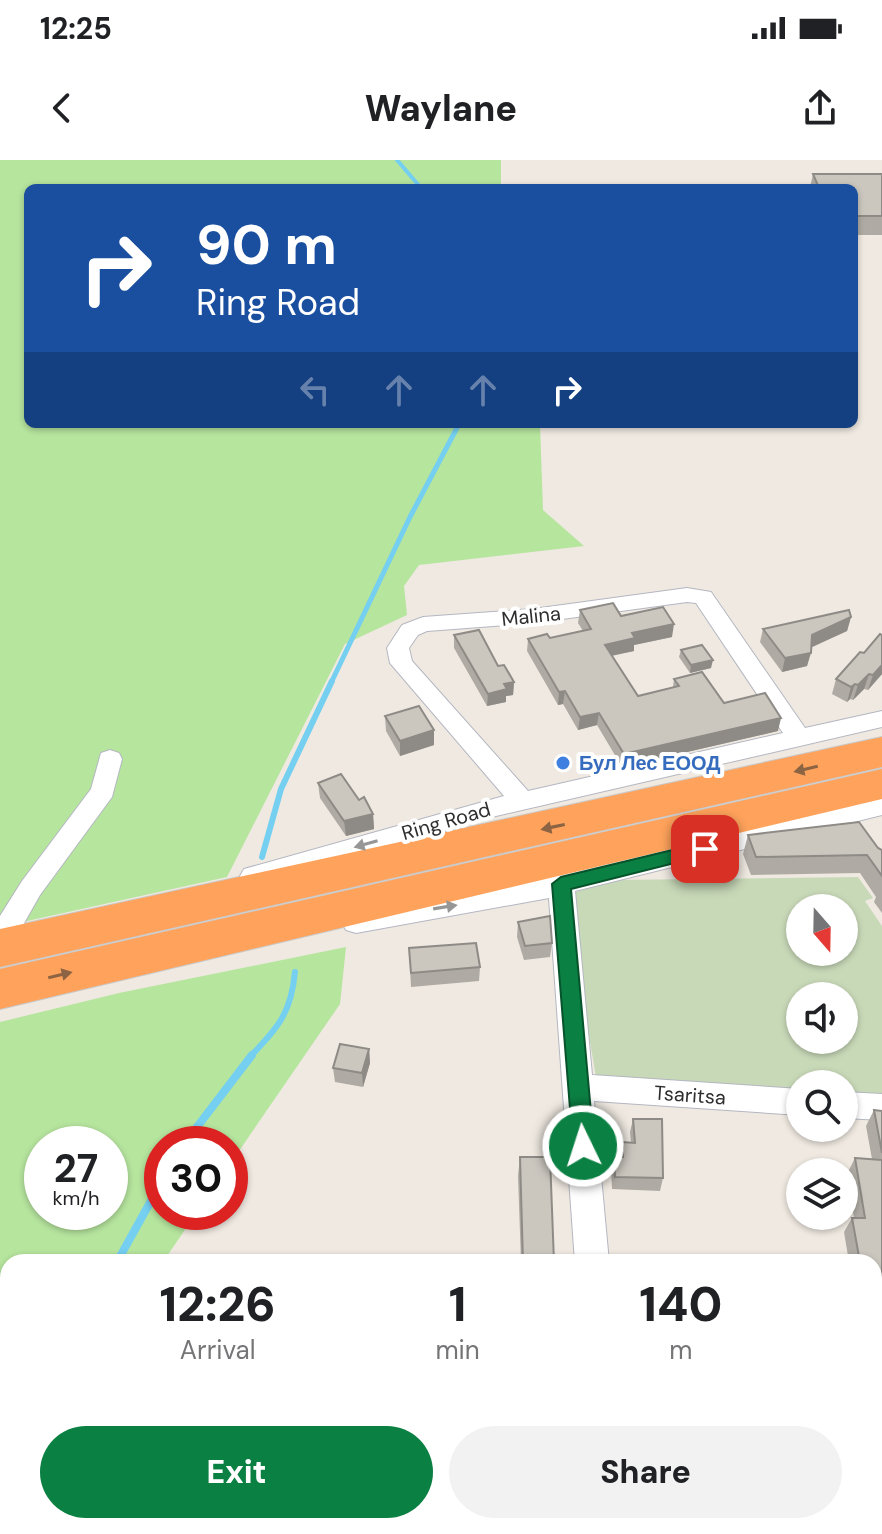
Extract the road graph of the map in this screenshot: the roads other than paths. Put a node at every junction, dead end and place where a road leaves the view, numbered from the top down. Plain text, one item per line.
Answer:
1 (882, 719) edge
2 (799, 738) junction
3 (882, 752) edge
4 (110, 759) dead end
5 (882, 784) edge
6 (522, 801) junction
7 (882, 806) edge
8 (850, 814) junction
9 (866, 836) edge
10 (561, 884) junction
11 (5, 944) edge
12 (119, 961) junction
13 (0, 989) edge
14 (579, 1087) junction
15 (786, 1101) edge
16 (858, 1106) edge
17 (882, 1107) edge
18 (591, 1254) edge

1 - 2 street, Ring Road
2 - 6 street, Ring Road
2 - 6 street, Malina
3 -> 11 highway, Ring Road
4 - 11 street
5 - 12 highway
6 -> 11 street, Ring Road
7 - 8 street
8 - 9 street
8 - 10 street
12 -> 10 street
10 - 14 street
13 -> 12 highway
14 - 15 street, Tsaritsa
14 - 18 street
16 - 17 street

